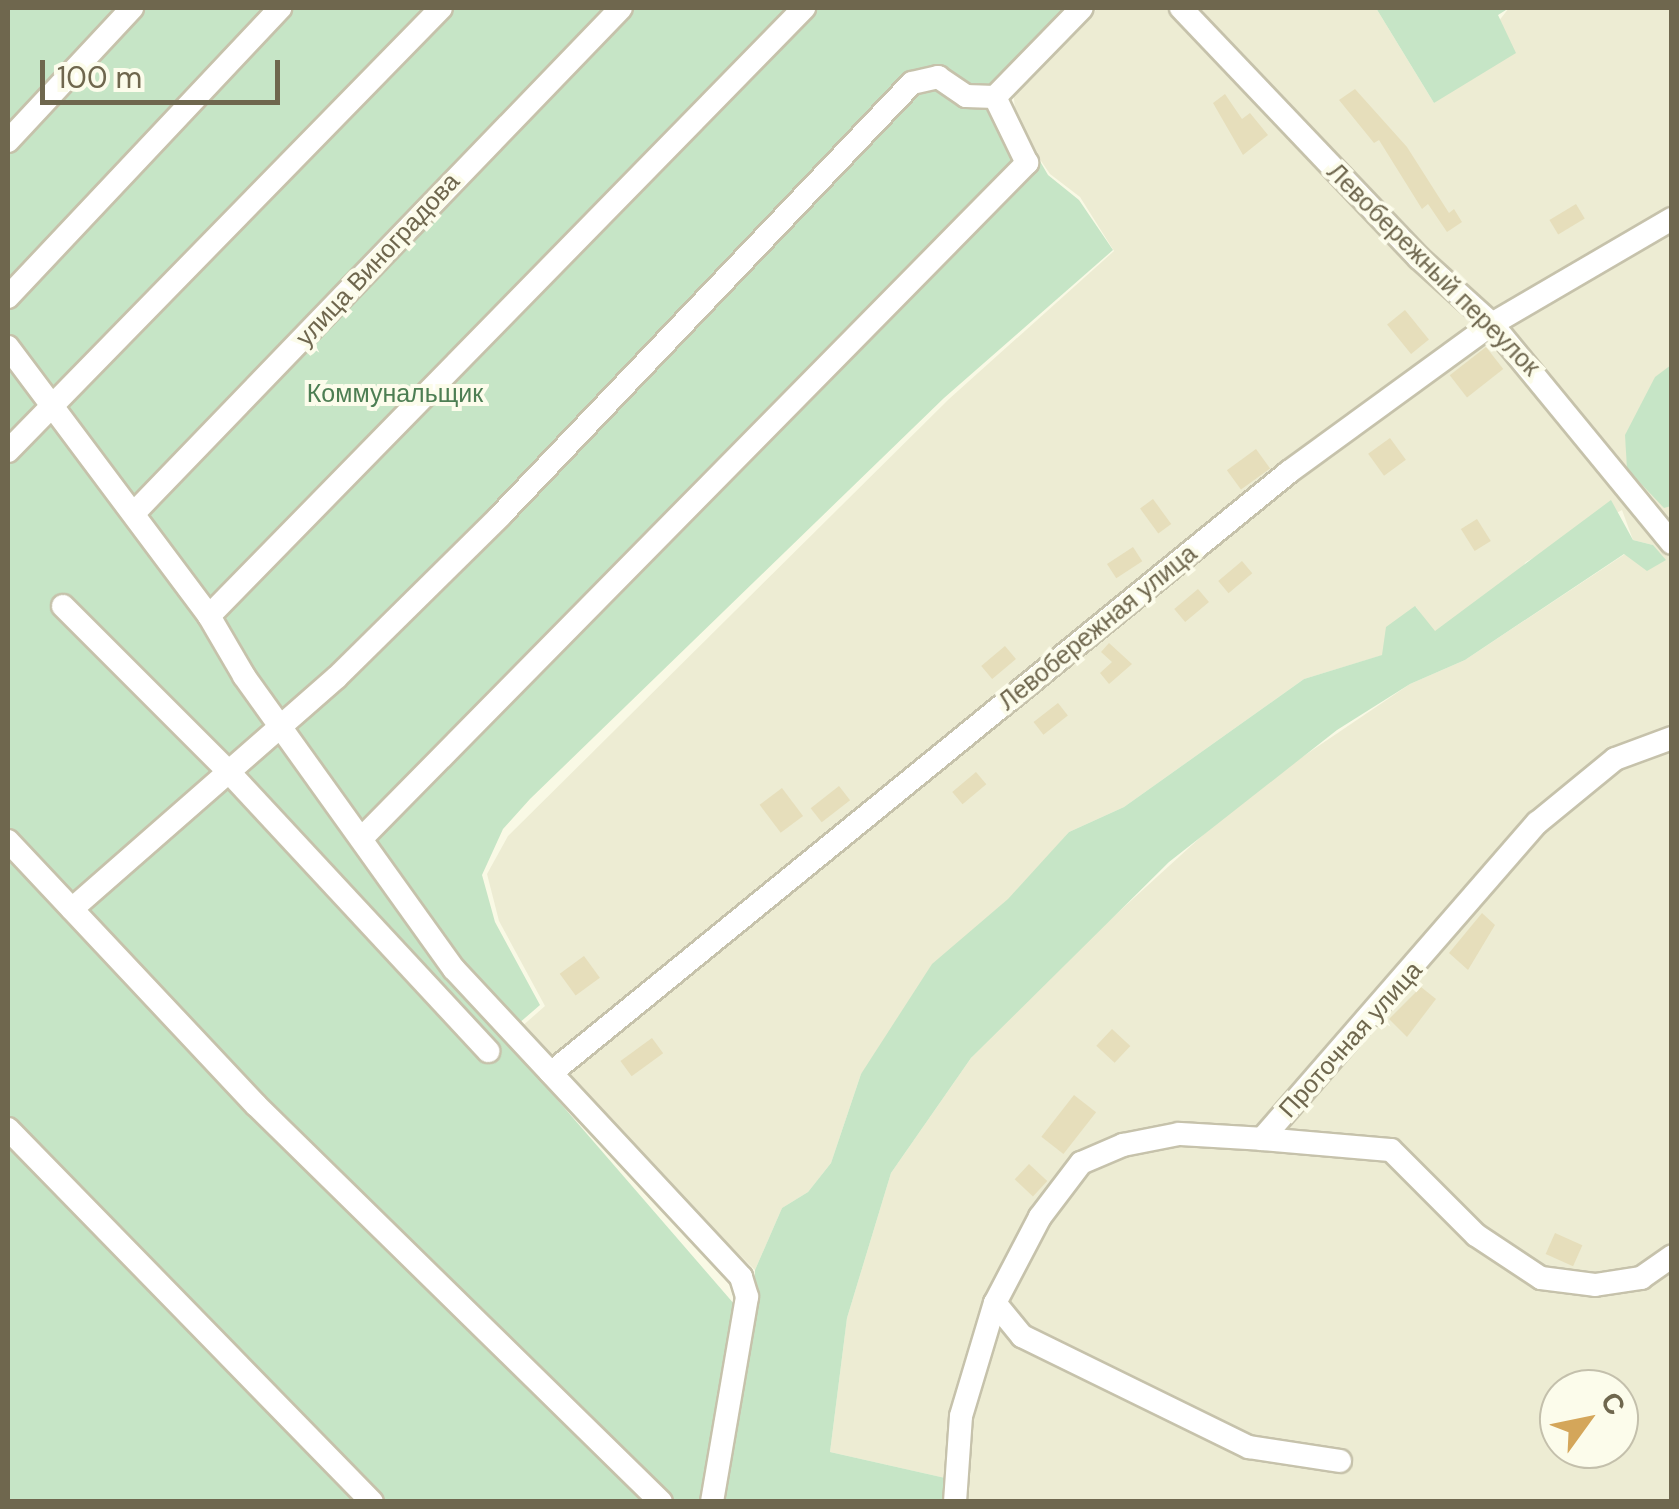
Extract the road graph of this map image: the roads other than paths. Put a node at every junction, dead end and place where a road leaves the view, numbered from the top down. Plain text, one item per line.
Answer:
1 (132, 8) edge
2 (280, 8) edge
3 (441, 8) edge
4 (622, 8) edge
5 (804, 8) edge
6 (1082, 8) edge
7 (1181, 8) edge
8 (995, 97) junction
9 (8, 141) edge
10 (1672, 220) edge
11 (8, 296) edge
12 (1492, 324) junction
13 (8, 348) edge
14 (51, 410) junction
15 (8, 451) edge
16 (134, 512) junction
17 (1672, 543) edge
18 (63, 606) dead end
19 (210, 616) junction
20 (281, 726) junction
21 (1672, 738) edge
22 (229, 772) junction
23 (362, 838) junction
24 (8, 841) edge
25 (72, 909) junction
26 (488, 1051) dead end
27 (551, 1073) junction
28 (8, 1128) edge
29 (1262, 1139) junction
30 (1672, 1256) edge
31 (995, 1303) junction
32 (1340, 1461) dead end
33 (372, 1502) edge
34 (661, 1502) edge
35 (712, 1502) edge
36 (955, 1502) edge

1 - 9 street
2 - 11 street
3 - 14 street
4 - 16 street, улица Виноградова
5 - 19 street
6 - 8 street
7 - 12 street, Левобережный переулок
8 - 20 street
8 - 23 street
10 - 12 street, Левобережная улица
12 - 17 street, Левобережный переулок
12 - 27 street, Левобережная улица
13 - 14 street
14 - 15 street
14 - 16 street
16 - 19 street
18 - 22 street
19 - 20 street
20 - 22 street
20 - 23 street
21 - 29 street, Проточная улица
22 - 25 street
22 - 26 street
23 - 27 street
24 - 25 street
25 - 34 street
27 - 35 street
28 - 33 street
29 - 30 street
29 - 31 street, Проточная улица
31 - 32 street
31 - 36 street, Проточная улица

